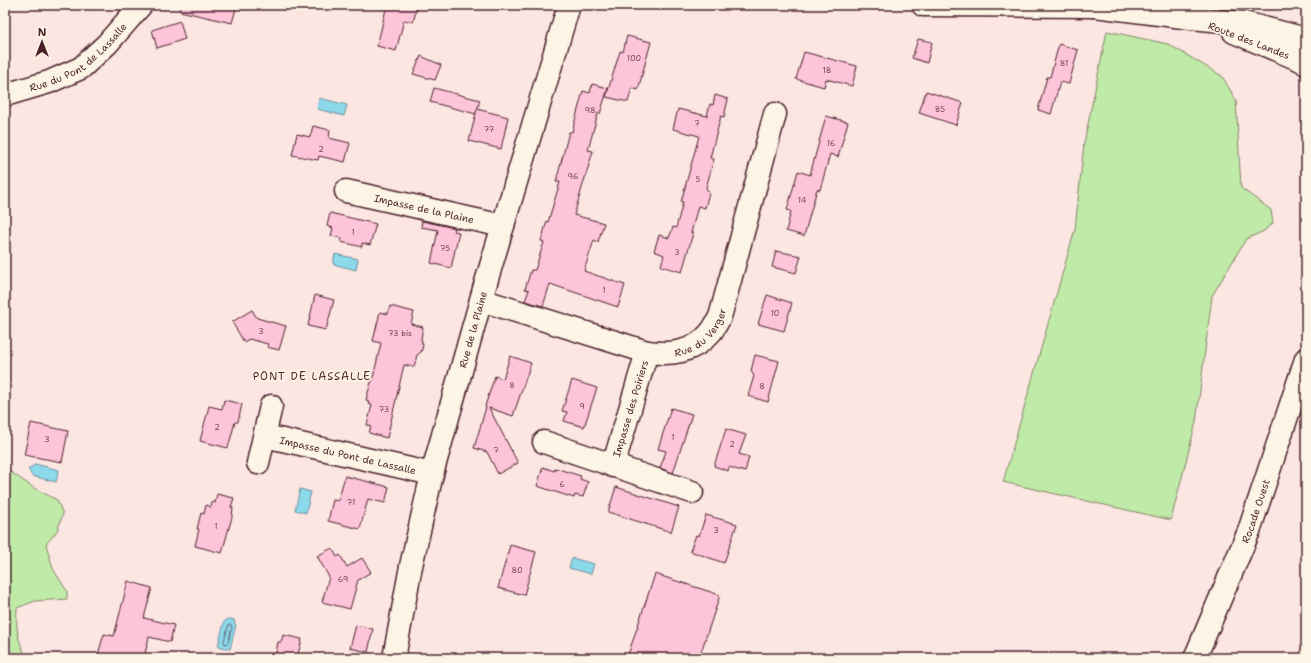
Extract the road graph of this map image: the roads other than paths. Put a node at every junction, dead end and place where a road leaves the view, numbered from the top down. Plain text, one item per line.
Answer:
1 (141, 5) edge
2 (569, 5) edge
3 (923, 5) edge
4 (1091, 6) edge
5 (1191, 18) junction
6 (1306, 39) edge
7 (1306, 64) edge
8 (5, 95) edge
9 (775, 114) dead end
10 (346, 190) dead end
11 (503, 226) junction
12 (481, 300) junction
13 (647, 352) junction
14 (1306, 359) edge
15 (272, 406) dead end
16 (265, 436) junction
17 (544, 442) dead end
18 (258, 463) dead end
19 (613, 466) junction
20 (432, 474) junction
21 (692, 492) dead end
22 (394, 658) edge
23 (1195, 658) edge

1 - 8 street, Rue du Pont de Lassalle
2 - 11 street, Rue de la Plaine
3 - 4 street, Route des Landes
4 - 5 street, Route des Landes
5 - 6 street, Route des Landes
5 - 7 street, Route des Landes
9 - 13 street, Rue du Verger
10 - 11 street, Impasse de la Plaine
11 - 12 street, Rue de la Plaine
12 - 13 street, Rue du Verger
12 - 20 street, Rue de la Plaine
13 - 19 street, Impasse des Poiriers
14 - 23 street, Rocade Ouest
15 - 16 street
16 - 18 street
16 - 20 street, Impasse du Pont de Lassalle
17 - 19 street, Impasse des Poiriers
19 - 21 street, Impasse des Poiriers
20 - 22 street, Rue de la Plaine

